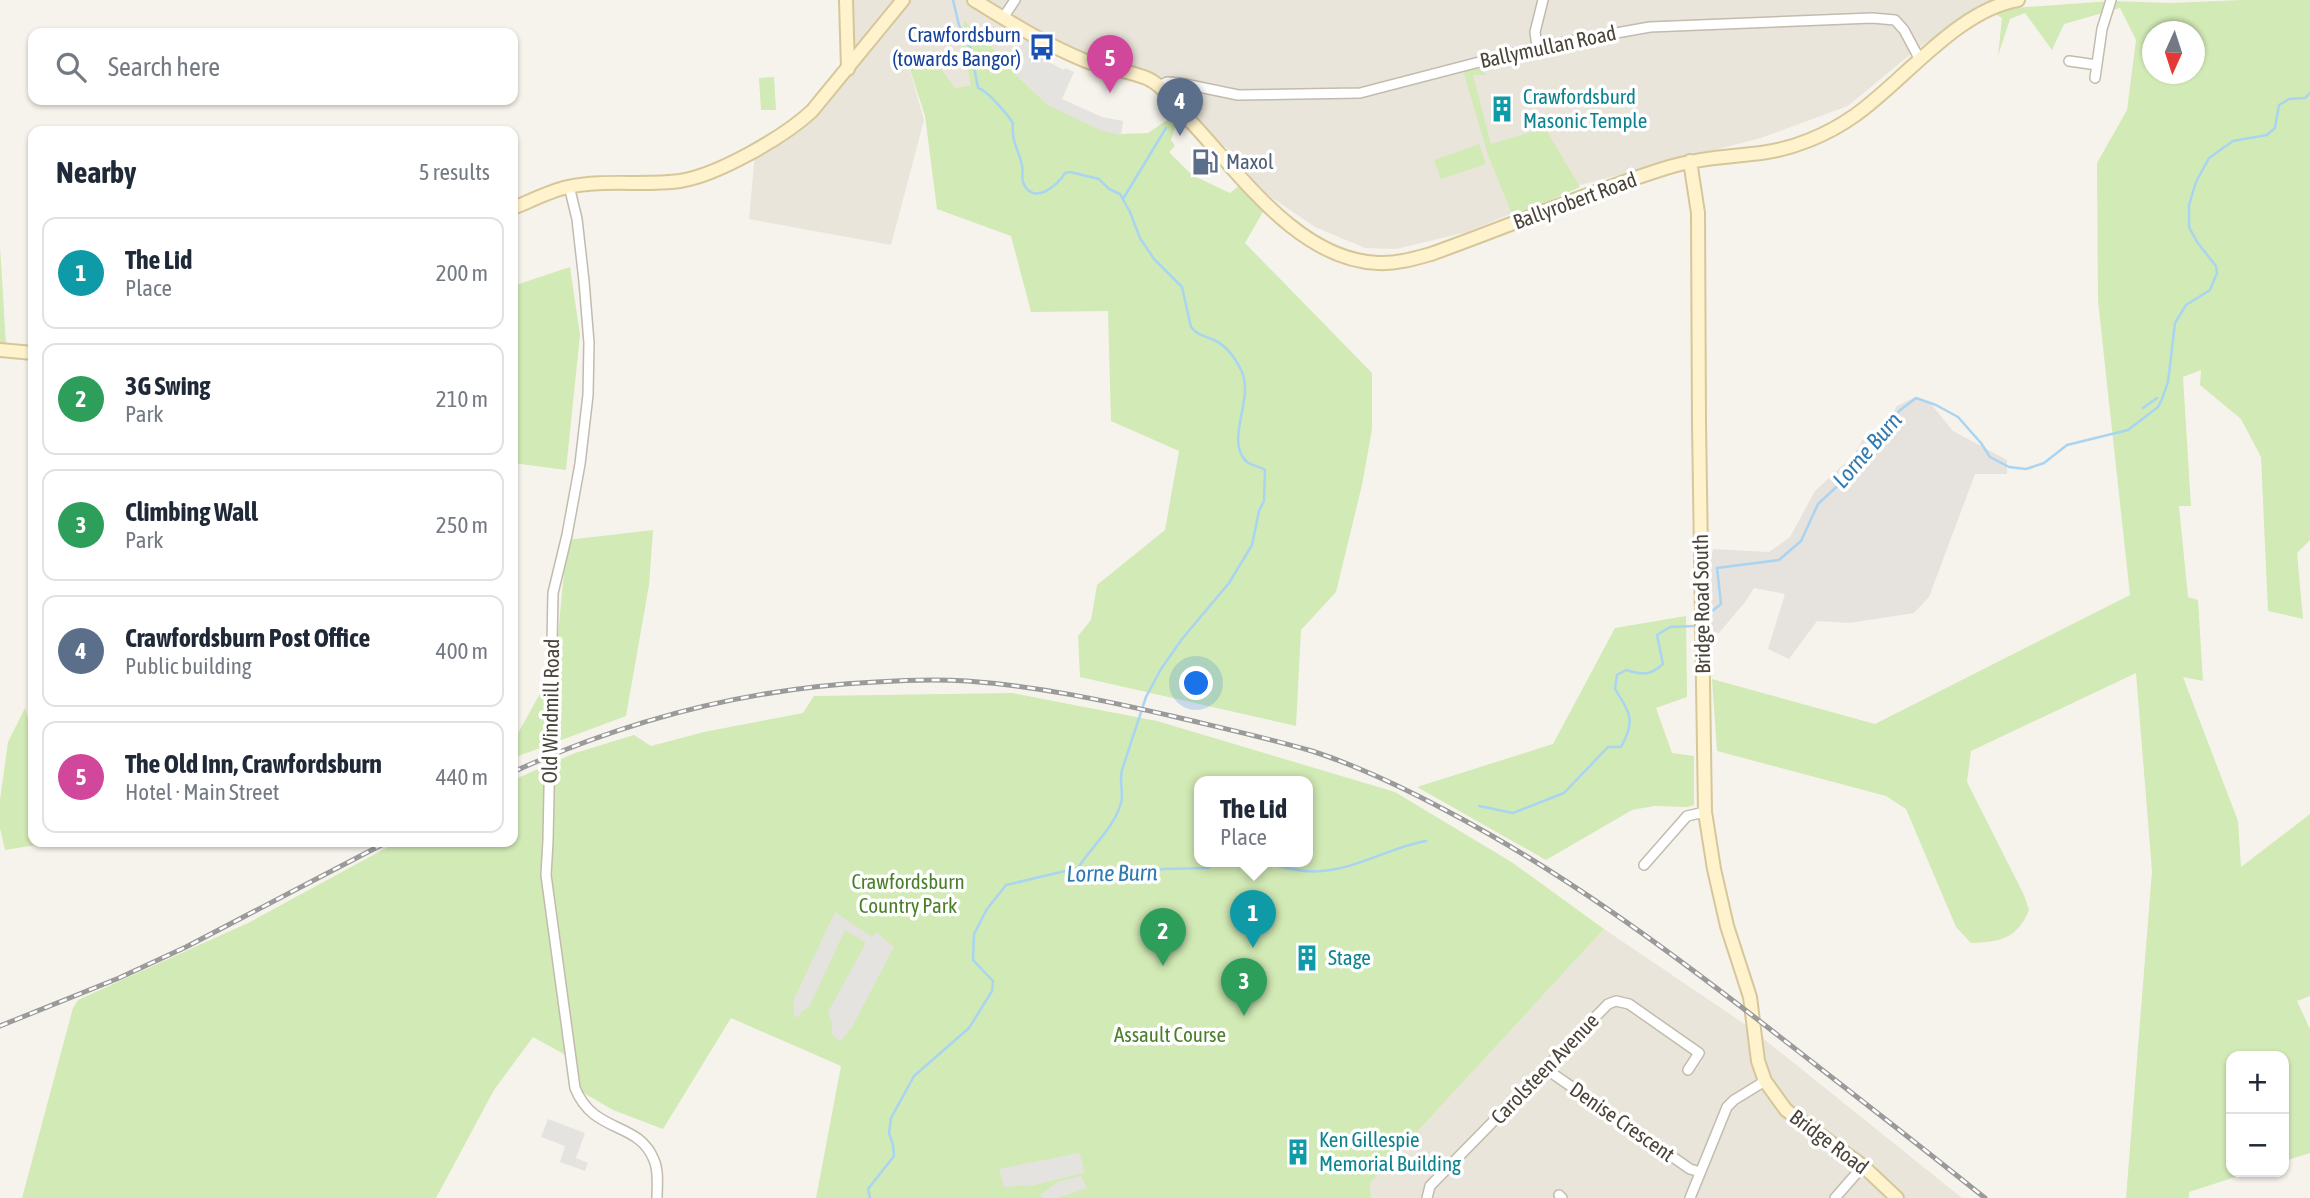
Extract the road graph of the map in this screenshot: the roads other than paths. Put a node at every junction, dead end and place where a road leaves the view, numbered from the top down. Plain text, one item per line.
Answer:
1 (846, 0) edge
2 (903, 0) edge
3 (974, 0) edge
4 (1015, 0) edge
5 (1544, 0) edge
6 (2018, 0) edge
7 (2111, 0) edge
8 (1991, 4) edge
9 (1003, 18) junction
10 (1537, 47) junction
11 (1920, 60) junction
12 (2069, 61) dead end
13 (2097, 65) junction
14 (848, 69) junction
15 (2095, 78) dead end
16 (1159, 86) junction
17 (1690, 161) junction
18 (569, 186) junction
19 (518, 206) edge
20 (0, 349) edge
21 (28, 352) edge
22 (1705, 812) junction
23 (1644, 865) dead end
24 (1756, 1041) joint
25 (1546, 1069) junction
26 (1688, 1070) dead end
27 (1765, 1081) junction
28 (1863, 1166) junction
29 (1700, 1172) junction
30 (657, 1198) edge
31 (1427, 1198) edge
32 (1690, 1198) edge
33 (1835, 1198) edge
34 (1897, 1198) edge

1 - 14 main road
2 - 14 main road
3 - 9 main road
4 - 9 street
5 - 10 street
6 - 8 main road, Ballyrobert Road
7 - 13 street
8 - 11 main road, Ballyrobert Road
9 - 16 main road
10 - 11 street, Ballymullan Road
10 - 16 street, Ballymullan Road
11 - 17 main road, Ballyrobert Road
12 - 13 street
13 - 15 street
14 - 18 main road
16 - 17 main road, Ballyrobert Road
17 - 22 main road, Bridge Road South
18 - 19 main road
18 - 30 street, Old Windmill Road
20 - 21 main road
22 - 23 street
22 - 24 main road, Bridge Road South
24 - 27 main road, Bridge Road
25 - 26 street, Carolsteen Avenue
25 - 29 street, Denise Crescent
25 - 31 street, Carolsteen Avenue
27 - 28 main road, Bridge Road
27 - 29 street
28 - 33 street
28 - 34 main road, Bridge Road
29 - 32 street

